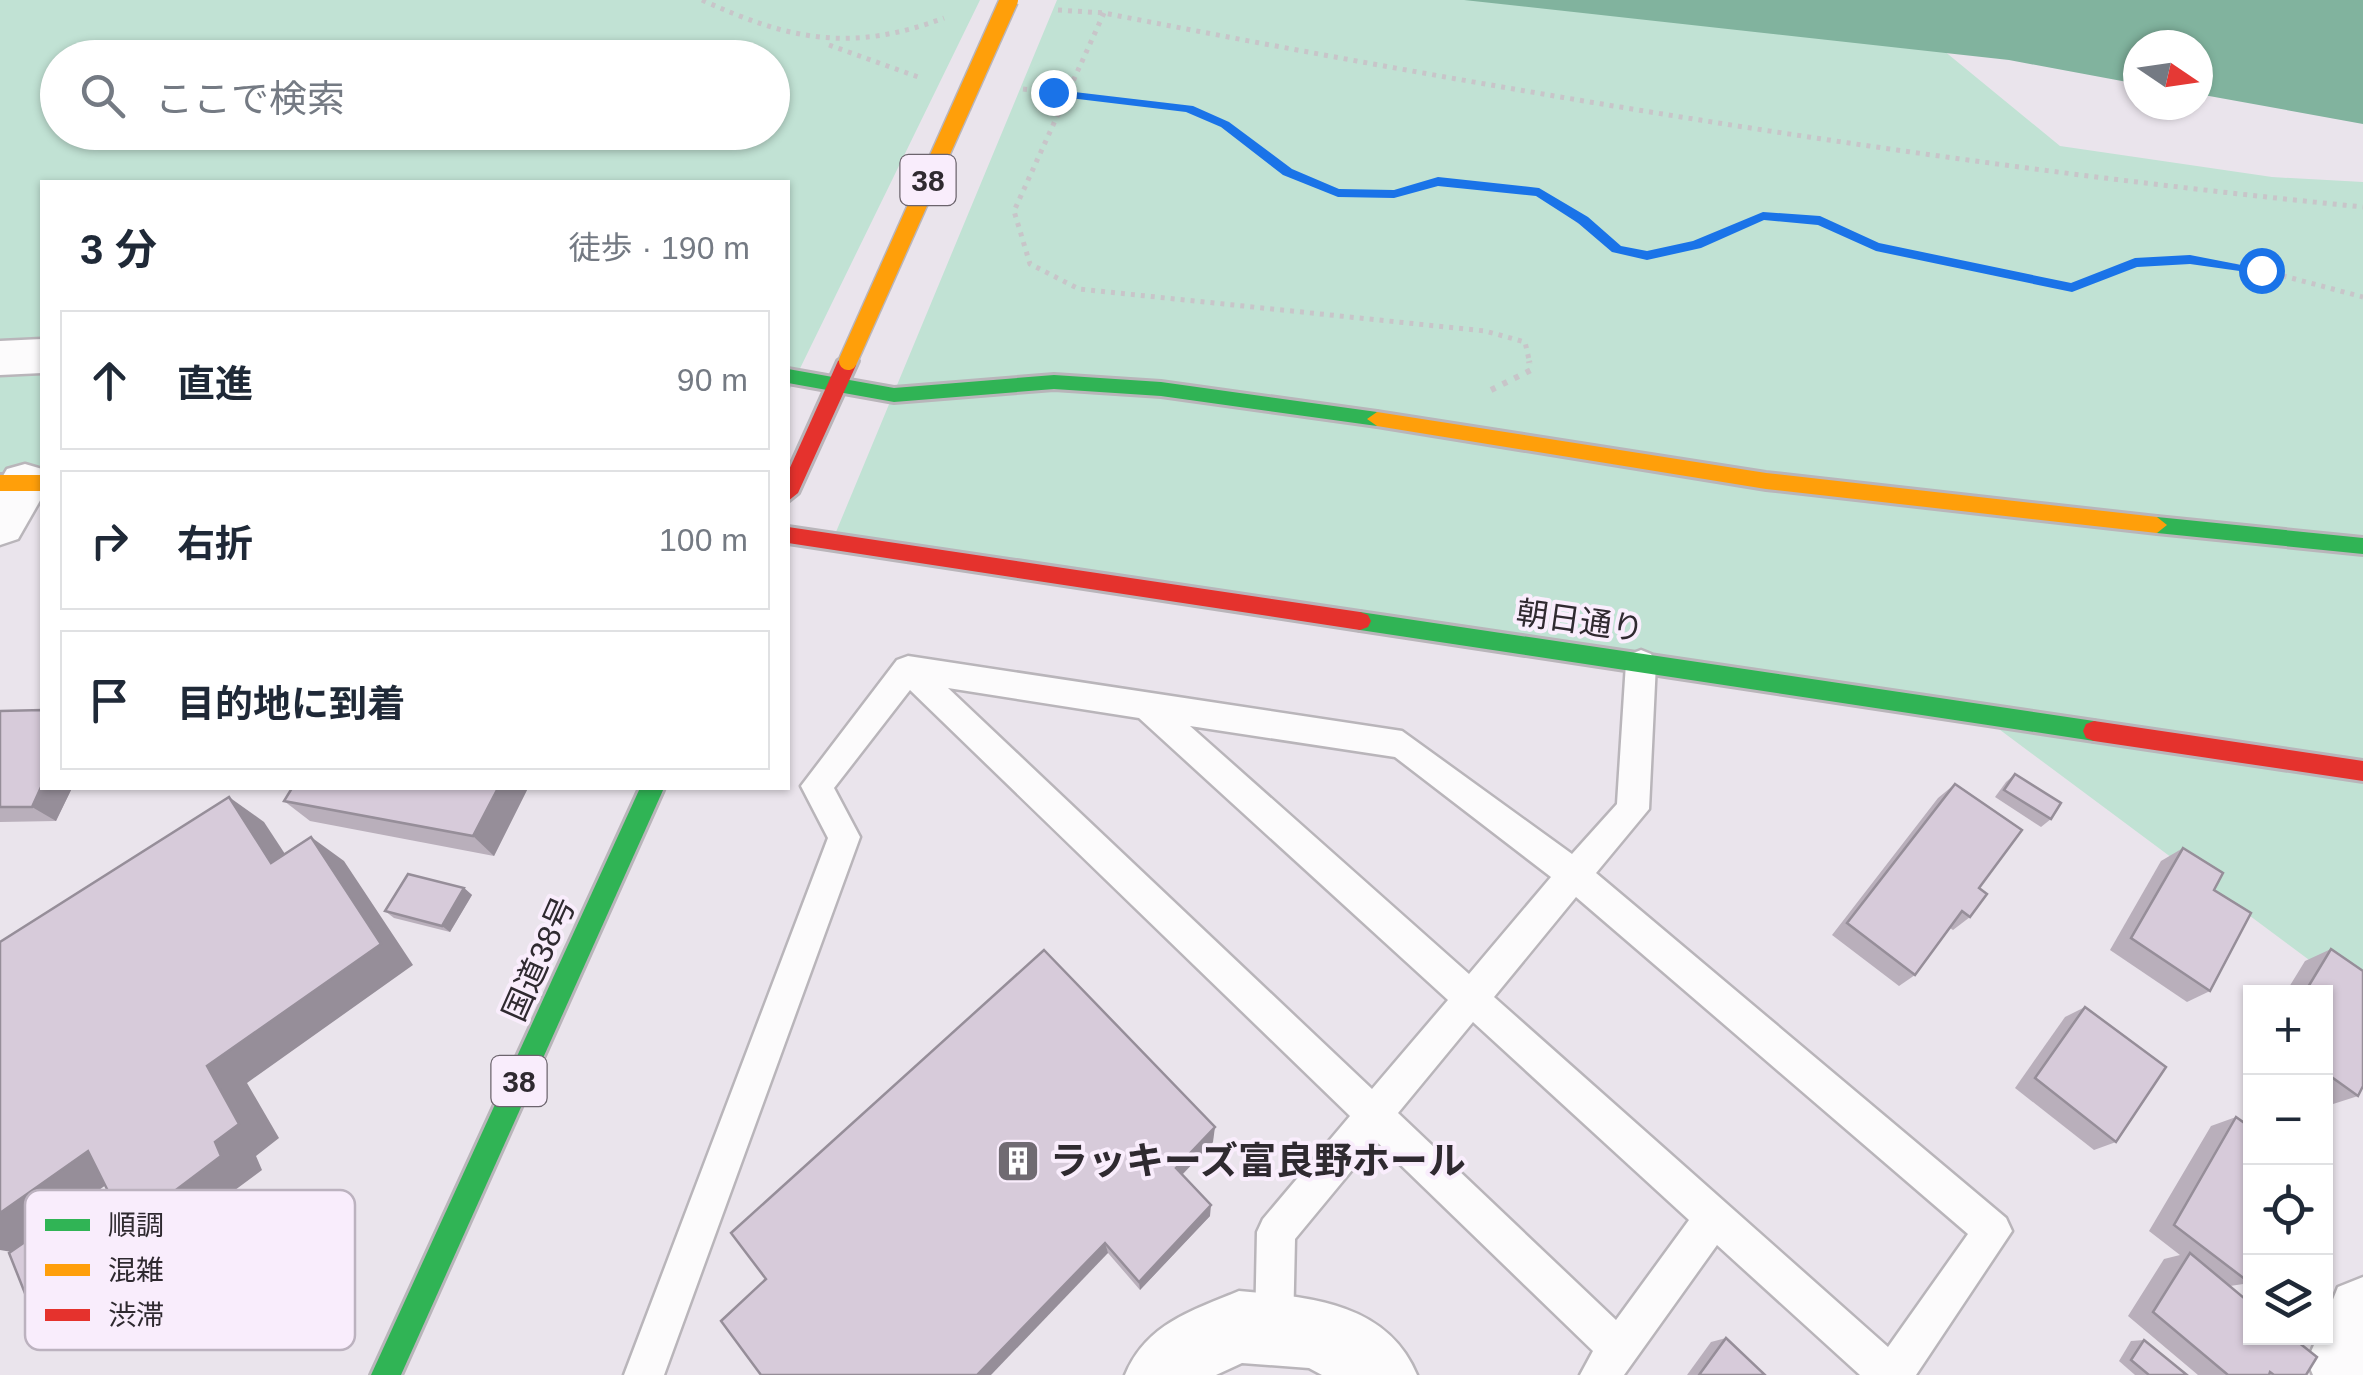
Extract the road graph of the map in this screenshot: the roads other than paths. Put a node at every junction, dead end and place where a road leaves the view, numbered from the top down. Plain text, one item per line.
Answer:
1 (1010, 0) edge
2 (40, 356) edge
3 (0, 358) edge
4 (790, 376) edge
5 (836, 385) junction
6 (23, 483) edge
7 (790, 488) edge
8 (0, 526) edge
9 (790, 536) edge
10 (2363, 546) edge
11 (1641, 663) junction
12 (908, 669) junction
13 (1147, 706) junction
14 (2363, 771) edge
15 (651, 790) edge
16 (1574, 875) junction
17 (1471, 998) junction
18 (1373, 1114) junction
19 (1714, 1217) junction
20 (2363, 1312) edge
21 (1274, 1330) junction
22 (1610, 1362) edge
23 (386, 1375) edge
24 (644, 1375) edge
25 (1161, 1375) edge
26 (1380, 1375) edge
27 (1891, 1375) edge
28 (2360, 1375) edge

1 - 5 main road, 38, bridge
2 - 3 street
4 - 5 main road
5 - 7 main road, 38
5 - 10 main road
6 - 8 street
9 - 11 main road, 朝日通り
11 - 14 main road, 朝日通り
11 - 16 lane
12 - 13 lane
12 - 18 lane
12 - 24 lane
13 - 16 lane
13 - 17 lane
15 - 23 main road, 国道38号 / 38
16 - 17 lane
16 - 27 lane
17 - 18 lane
17 - 19 lane
18 - 21 lane
18 - 22 lane
19 - 22 lane
19 - 27 lane
20 - 28 street
21 - 25 street
21 - 26 street

